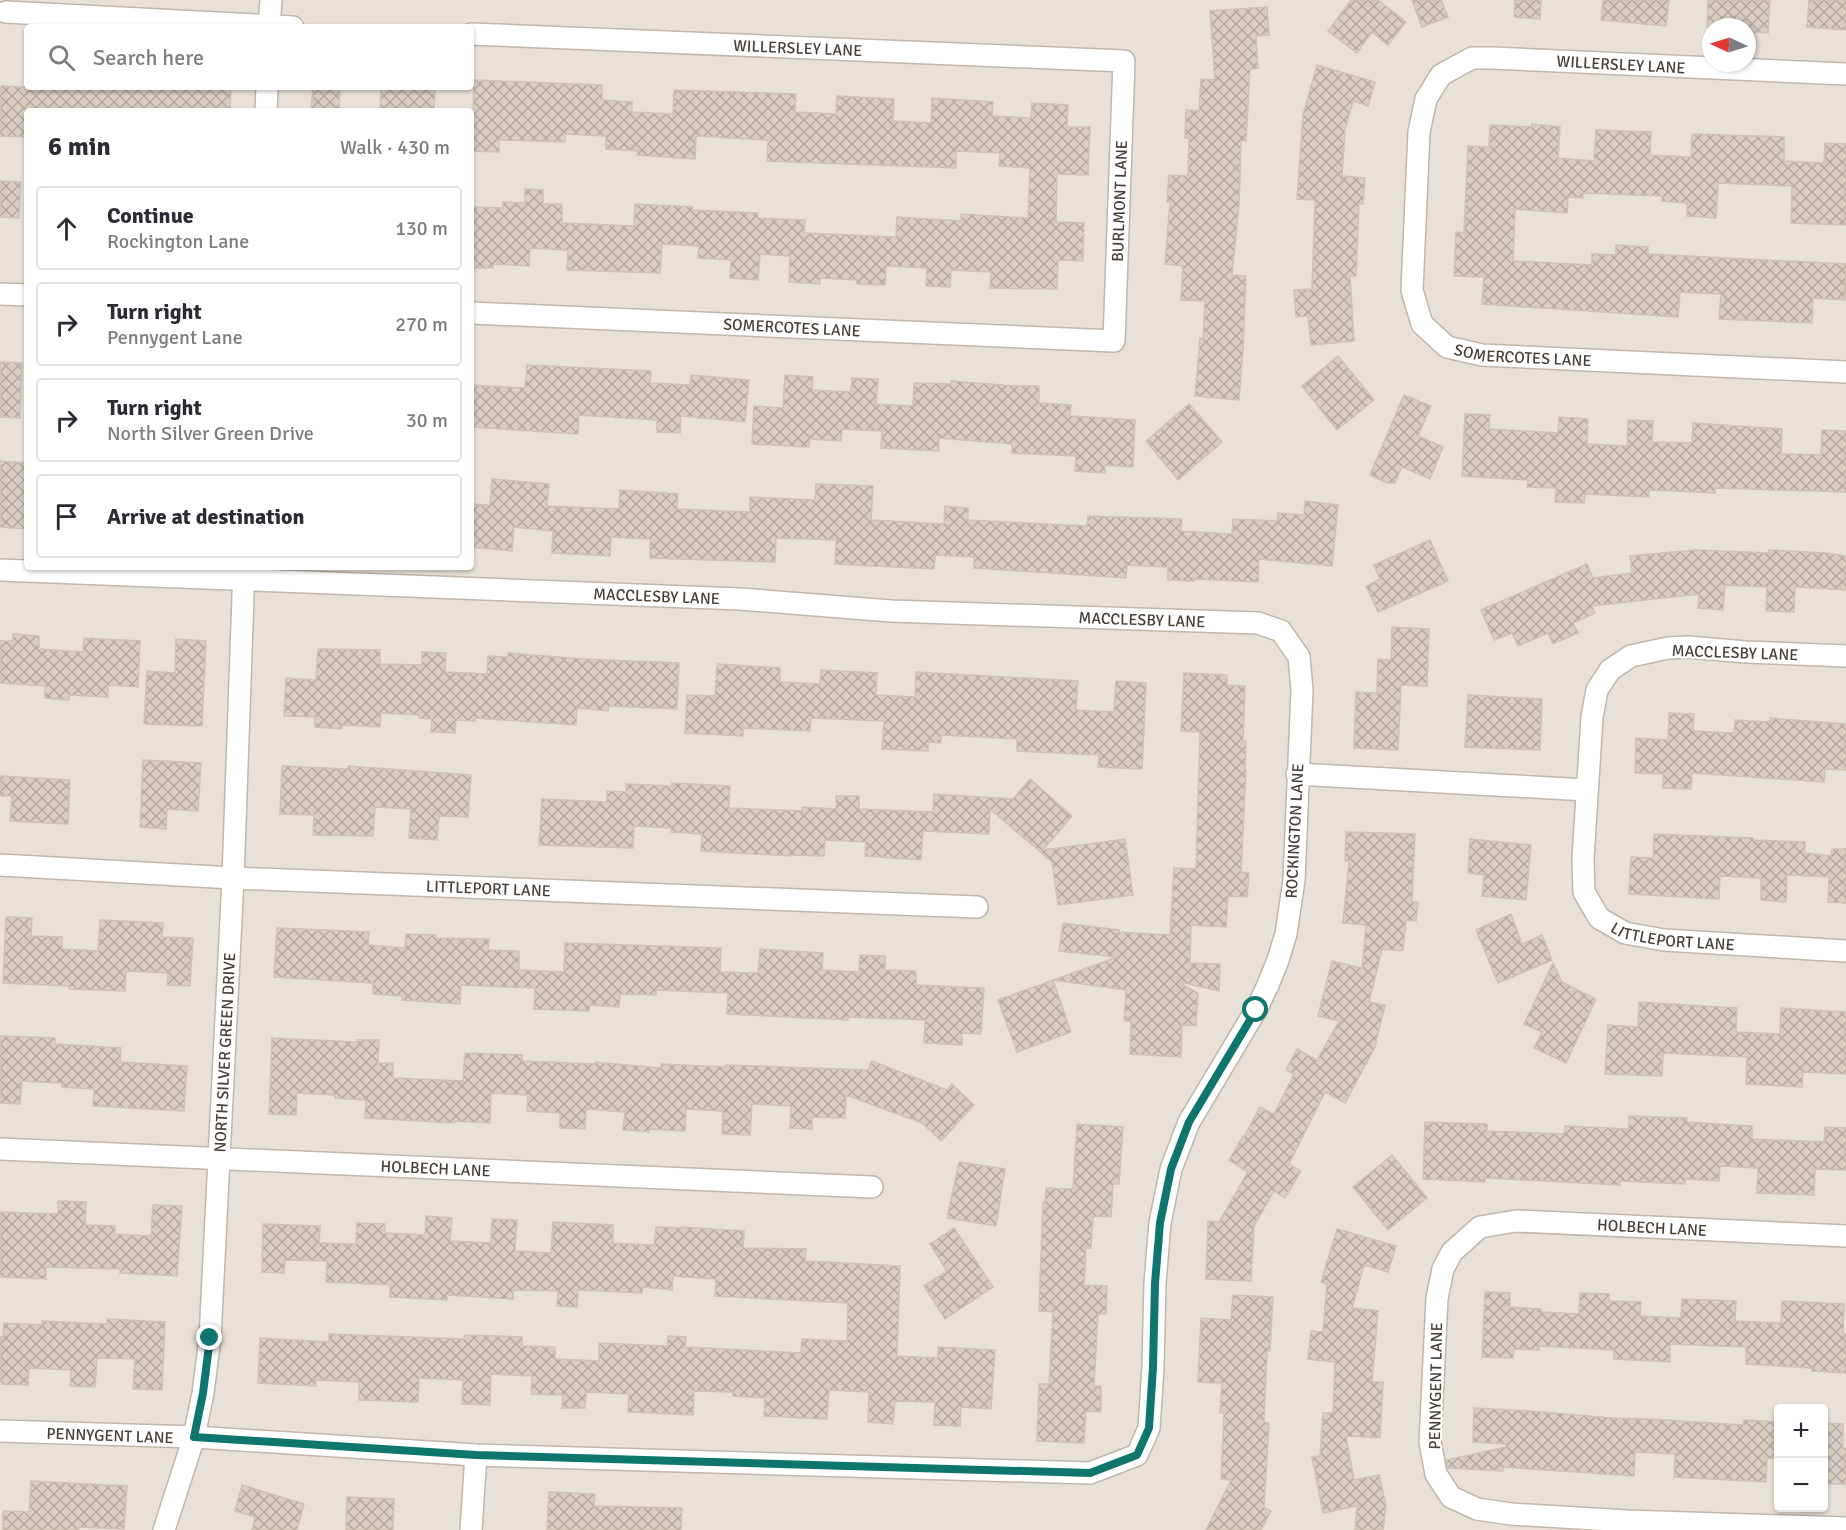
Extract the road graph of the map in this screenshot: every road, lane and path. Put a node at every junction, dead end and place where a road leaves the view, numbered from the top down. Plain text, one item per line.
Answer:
1 (271, 0) edge
2 (6, 12) dead end
3 (231, 24) edge
4 (269, 24) edge
5 (474, 34) edge
6 (1124, 61) joint
7 (1468, 61) joint
8 (1846, 74) edge
9 (267, 90) edge
10 (266, 108) edge
11 (0, 294) edge
12 (24, 295) edge
13 (474, 313) edge
14 (1114, 341) joint
15 (1846, 372) edge
16 (0, 570) edge
17 (244, 574) edge
18 (1846, 656) edge
19 (1299, 657) joint
20 (1297, 774) junction
21 (1587, 790) junction
22 (0, 865) edge
23 (234, 878) junction
24 (977, 907) dead end
25 (1846, 951) edge
26 (0, 1149) edge
27 (221, 1159) junction
28 (873, 1187) dead end
29 (1846, 1236) edge
30 (1465, 1240) joint
31 (0, 1431) edge
32 (194, 1437) junction
33 (1143, 1442) joint
34 (476, 1455) junction
35 (1846, 1528) edge
36 (164, 1530) edge
37 (471, 1530) edge

1 - 4 street
2 - 3 street
5 - 6 street, WILLERSLEY LANE
6 - 14 street, BURLMONT LANE
7 - 8 street, WILLERSLEY LANE
7 - 15 street, SOMERCOTES LANE
9 - 10 street
11 - 12 street
13 - 14 street, SOMERCOTES LANE
16 - 17 street, MACCLESBY LANE
17 - 19 street, MACCLESBY LANE
17 - 23 street, NORTH SILVER GREEN DRIVE
18 - 21 street, MACCLESBY LANE
19 - 20 street, ROCKINGTON LANE
20 - 21 street
20 - 33 street, ROCKINGTON LANE
21 - 25 street, LITTLEPORT LANE
22 - 23 street, LITTLEPORT LANE
23 - 24 street, LITTLEPORT LANE
23 - 27 street, NORTH SILVER GREEN DRIVE
26 - 27 street, HOLBECH LANE
27 - 28 street, HOLBECH LANE
27 - 32 street, NORTH SILVER GREEN DRIVE
29 - 30 street, HOLBECH LANE
30 - 35 street, PENNYGENT LANE
31 - 32 street, PENNYGENT LANE
32 - 34 street, PENNYGENT LANE
32 - 36 street, NORTH SILVER GREEN DRIVE
33 - 34 street, PENNYGENT LANE
34 - 37 street

